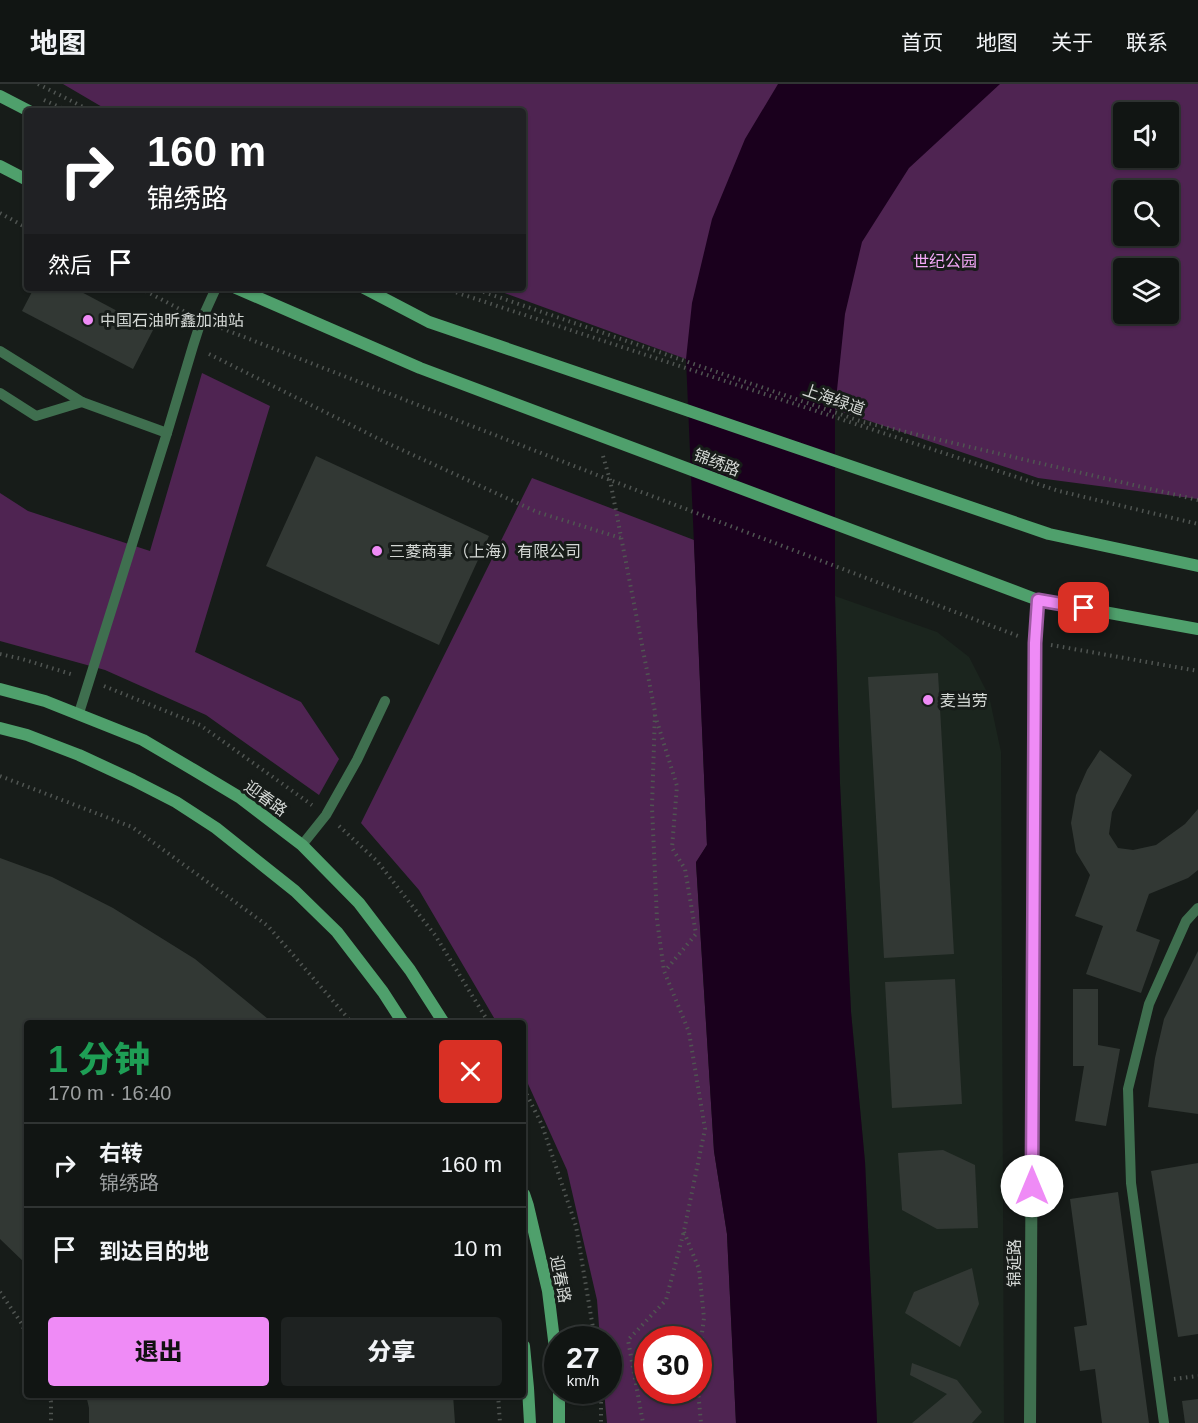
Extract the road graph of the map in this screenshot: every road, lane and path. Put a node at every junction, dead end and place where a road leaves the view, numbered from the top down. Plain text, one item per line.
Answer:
1 (38, 84) edge
2 (0, 96) edge
3 (24, 108) edge
4 (85, 108) edge
5 (0, 166) edge
6 (24, 178) edge
7 (0, 213) edge
8 (24, 226) edge
9 (146, 291) edge
10 (215, 291) edge
11 (243, 291) edge
12 (370, 291) edge
13 (452, 291) edge
14 (481, 291) edge
15 (201, 321) junction
16 (193, 346) junction
17 (0, 351) edge
18 (0, 393) edge
19 (82, 402) junction
20 (863, 424) junction
21 (167, 433) junction
22 (597, 435) junction
23 (610, 480) junction
24 (1198, 500) edge
25 (1198, 524) edge
26 (621, 538) junction
27 (1198, 566) edge
28 (841, 568) dead end
29 (1038, 600) junction
30 (1198, 629) edge
31 (0, 688) edge
32 (385, 701) dead end
33 (654, 712) junction
34 (79, 713) junction
35 (0, 728) edge
36 (0, 776) edge
37 (302, 846) junction
38 (1198, 909) edge
39 (664, 971) junction
40 (349, 1020) edge
41 (401, 1020) edge
42 (442, 1020) edge
43 (526, 1093) edge
44 (526, 1200) edge
45 (684, 1231) junction
46 (0, 1292) edge
47 (553, 1326) edge
48 (593, 1326) edge
49 (703, 1326) edge
50 (24, 1330) edge
51 (526, 1367) edge
52 (1198, 1376) edge
53 (1159, 1382) junction
54 (49, 1398) edge
55 (498, 1398) edge
56 (559, 1404) edge
57 (601, 1404) edge
58 (699, 1404) edge
59 (51, 1423) edge
60 (500, 1423) edge
61 (530, 1423) edge
62 (559, 1423) edge
63 (601, 1423) edge
64 (643, 1423) edge
65 (701, 1423) edge
66 (1030, 1423) edge
67 (1164, 1423) edge

1 - 4 path
2 - 3 main road
5 - 6 main road
7 - 8 path
9 - 15 path
10 - 15 lane
11 - 22 main road, 锦绣路
12 - 27 main road
13 - 20 path
14 - 20 path, 上海绿道
15 - 16 lane
15 - 23 path
16 - 21 lane
16 - 26 path
17 - 19 lane
18 - 19 lane
19 - 21 lane
20 - 24 path, 上海绿道
20 - 25 path
21 - 34 lane
22 - 23 path
22 - 29 main road, 锦绣路
23 - 26 path
23 - 28 path
26 - 33 path
29 - 30 main road, 锦绣路
29 - 66 street, 锦延路
31 - 34 main road, 迎春路
32 - 37 lane
33 - 39 path
33 - 39 path
34 - 37 main road, 迎春路
35 - 41 main road
36 - 40 path
37 - 42 main road, 迎春路
38 - 53 lane
39 - 45 path
43 - 48 path
44 - 47 main road, 迎春路
45 - 49 path
45 - 64 path
46 - 50 path
51 - 61 main road
52 - 53 path
53 - 67 lane
54 - 59 path
55 - 60 path
56 - 62 main road
57 - 63 path
58 - 65 path

